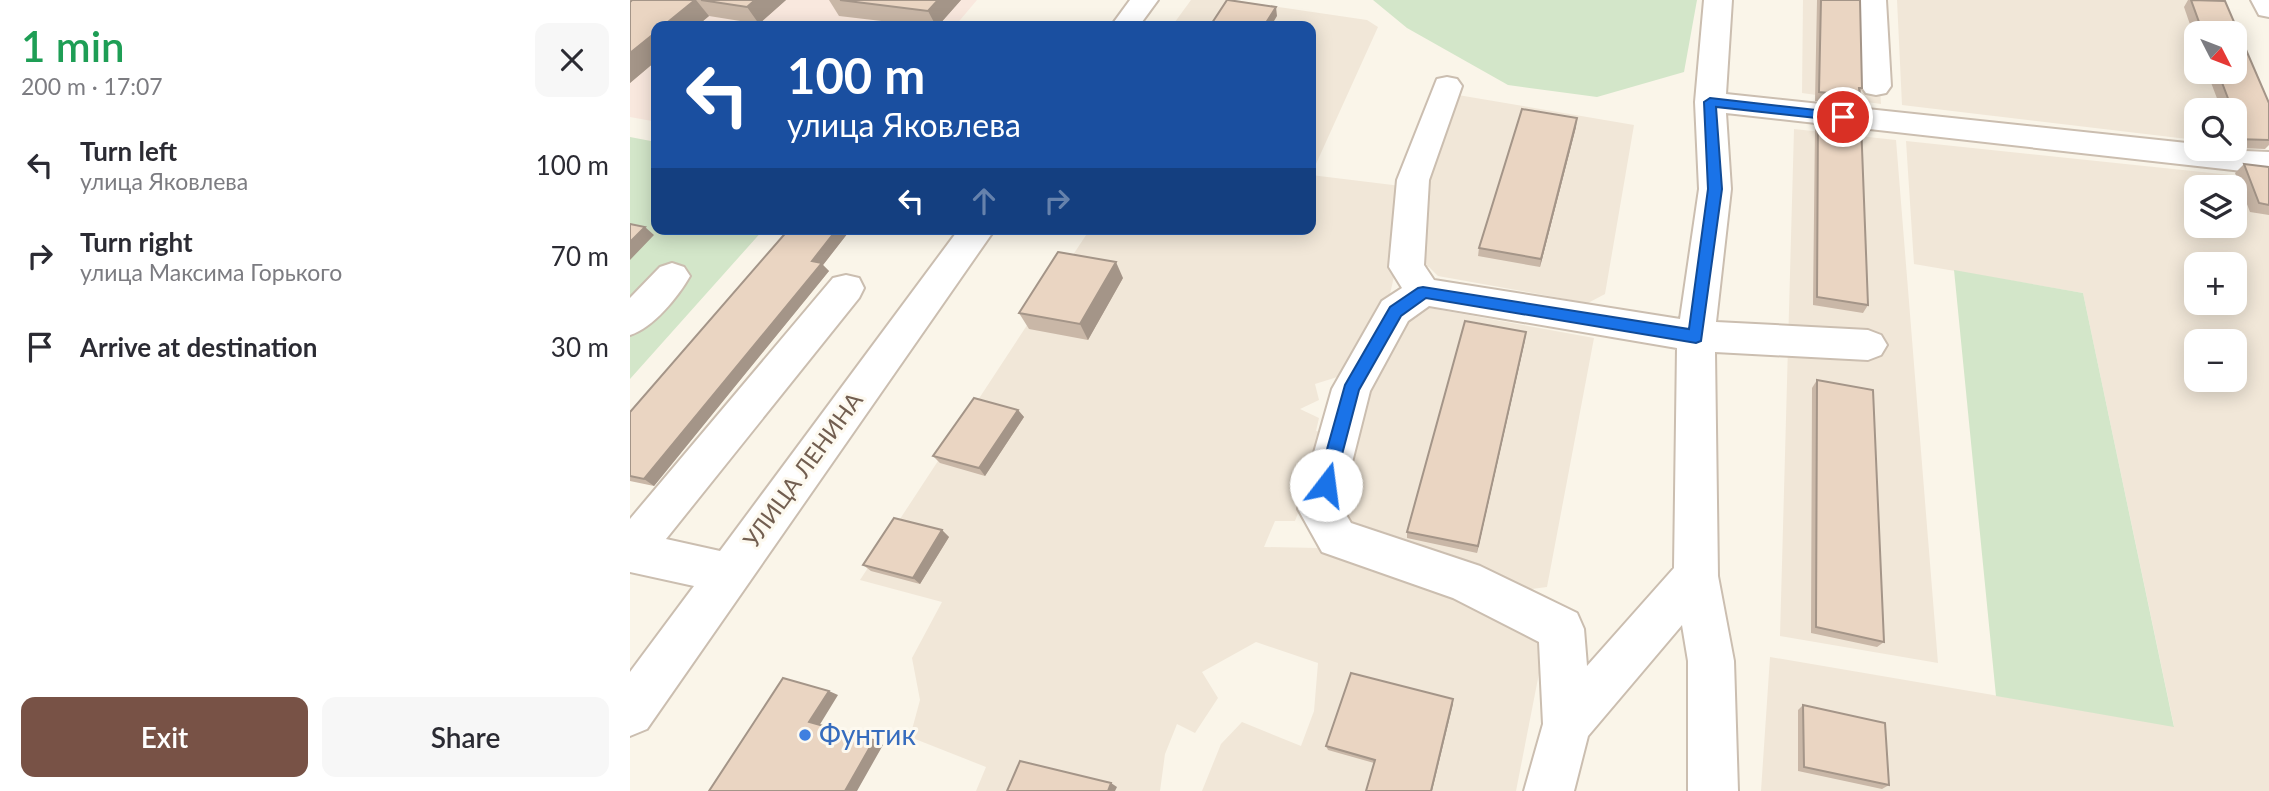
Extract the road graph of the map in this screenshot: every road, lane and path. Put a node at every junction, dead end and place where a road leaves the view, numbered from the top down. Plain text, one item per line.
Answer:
1 (1144, 0) edge
2 (1718, 0) edge
3 (1872, 0) edge
4 (2265, 0) edge
5 (2269, 9) edge
6 (1129, 21) edge
7 (1447, 86) dead end
8 (1876, 86) dead end
9 (1710, 102) junction
10 (2269, 163) edge
11 (974, 235) edge
12 (672, 276) dead end
13 (846, 288) dead end
14 (1423, 292) junction
15 (630, 321) edge
16 (1696, 337) junction
17 (1868, 345) dead end
18 (630, 552) edge
19 (729, 573) junction
20 (1696, 576) junction
21 (630, 712) edge
22 (1567, 723) junction
23 (1549, 791) edge
24 (1713, 791) edge

1 - 6 street
2 - 9 street
3 - 8 street
4 - 5 street
7 - 14 street
9 - 10 street
9 - 16 street
11 - 19 street, УЛИЦА ЛЕНИНА
12 - 15 street
13 - 18 street
14 - 16 street
14 - 22 street
16 - 17 street
16 - 20 street
18 - 19 street
19 - 21 street, УЛИЦА ЛЕНИНА
20 - 22 street
20 - 24 street
22 - 23 street

